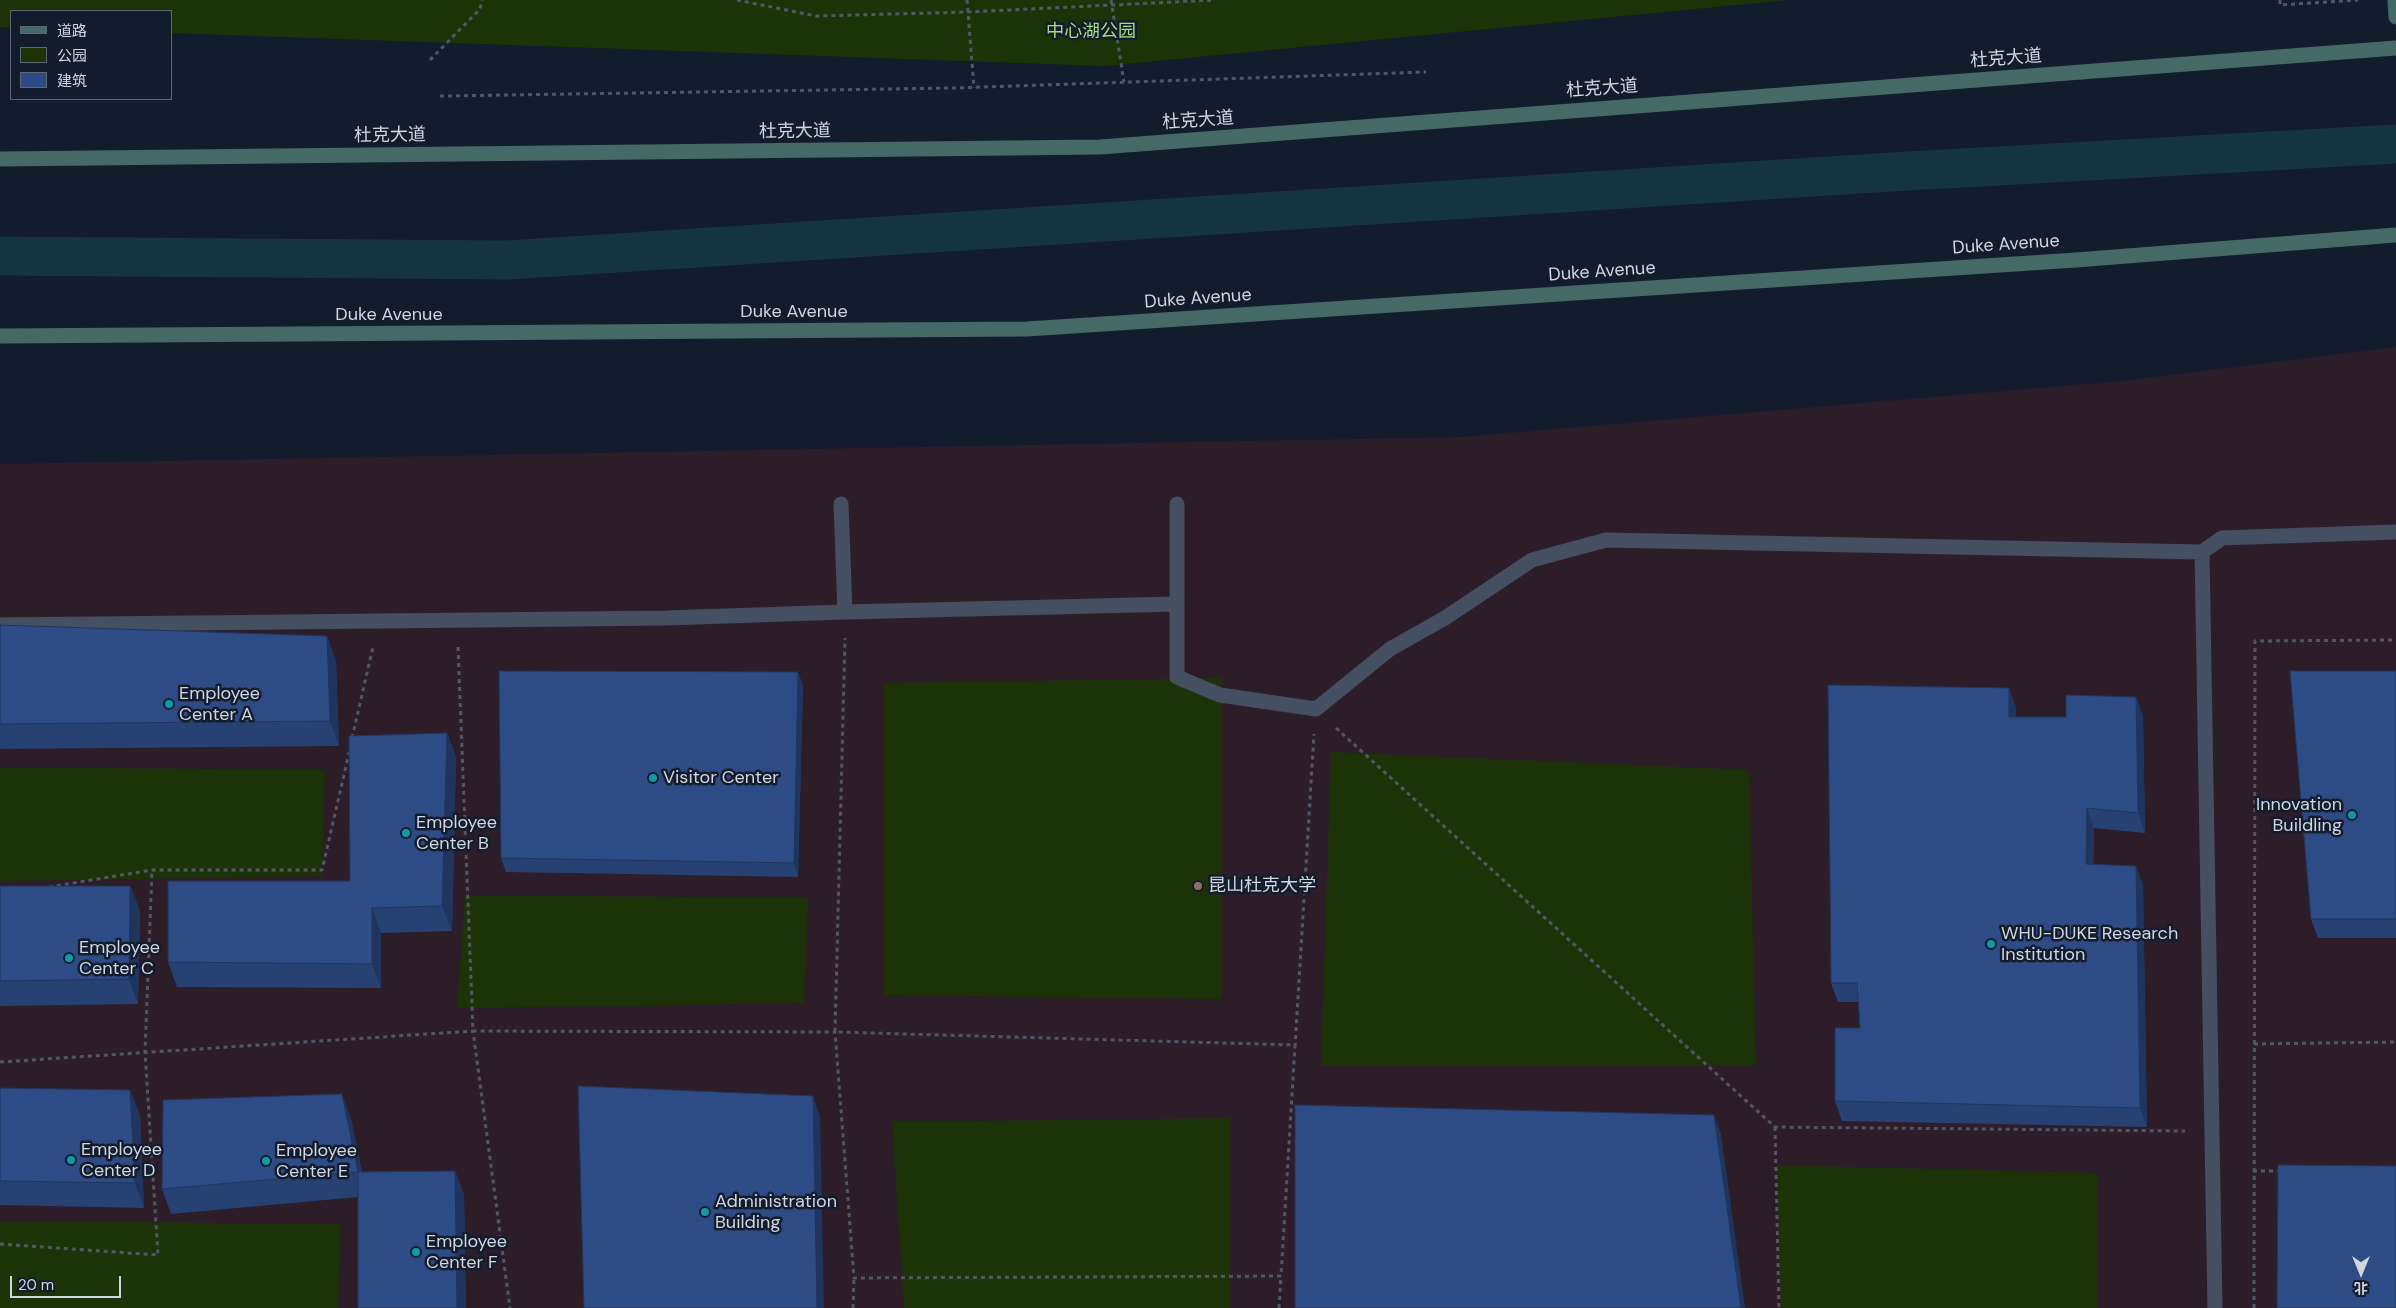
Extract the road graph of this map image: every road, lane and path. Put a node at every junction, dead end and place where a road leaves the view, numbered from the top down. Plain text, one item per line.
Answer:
1 (482, 0) edge
2 (737, 0) edge
3 (967, 0) edge
4 (1111, 0) edge
5 (1215, 0) edge
6 (2280, 0) edge
7 (2358, 0) edge
8 (2395, 0) edge
9 (1112, 5) junction
10 (968, 12) junction
11 (2396, 17) edge
12 (2396, 48) edge
13 (430, 60) dead end
14 (1426, 72) dead end
15 (1124, 82) junction
16 (974, 88) junction
17 (440, 96) dead end
18 (0, 159) edge
19 (2396, 234) edge
20 (0, 336) edge
21 (841, 504) dead end
22 (1177, 504) dead end
23 (2396, 532) edge
24 (2202, 552) junction
25 (1177, 604) junction
26 (845, 612) junction
27 (457, 620) junction
28 (379, 621) junction
29 (0, 625) edge
30 (2396, 640) edge
31 (1316, 709) junction
32 (152, 870) junction
33 (47, 887) edge
34 (473, 1031) junction
35 (835, 1032) junction
36 (2396, 1042) edge
37 (2254, 1044) junction
38 (1295, 1045) junction
39 (145, 1052) junction
40 (0, 1062) edge
41 (1775, 1127) junction
42 (2212, 1132) junction
43 (2253, 1171) junction
44 (2282, 1171) edge
45 (0, 1244) edge
46 (1281, 1276) junction
47 (854, 1278) junction
48 (510, 1308) edge
49 (853, 1308) edge
50 (1279, 1308) edge
51 (1779, 1308) edge
52 (2215, 1308) edge
53 (2254, 1308) edge

1 - 13 path
2 - 10 path
3 - 10 path
4 - 9 path
5 - 9 path
6 - 7 path
8 - 11 main road
9 - 10 path
9 - 15 path
10 - 16 path
12 - 18 main road, 杜克大道
14 - 15 path
15 - 16 path
16 - 17 path
19 - 20 main road, Duke Avenue
21 - 26 street
22 - 25 street
23 - 24 street
24 - 31 street
24 - 42 street
25 - 26 street
25 - 31 street
26 - 27 street
26 - 35 path
27 - 28 street
27 - 34 path
28 - 29 street
28 - 32 path
30 - 37 path
31 - 38 path
31 - 41 path
32 - 33 path
32 - 39 path
34 - 35 path
34 - 39 path
34 - 48 path
35 - 38 path
35 - 47 path
36 - 37 path
37 - 43 path
38 - 46 path
39 - 40 path
39 - 45 path
41 - 42 path
41 - 51 path
42 - 52 street
43 - 44 path
43 - 53 path
46 - 47 path
46 - 50 path
47 - 49 path

